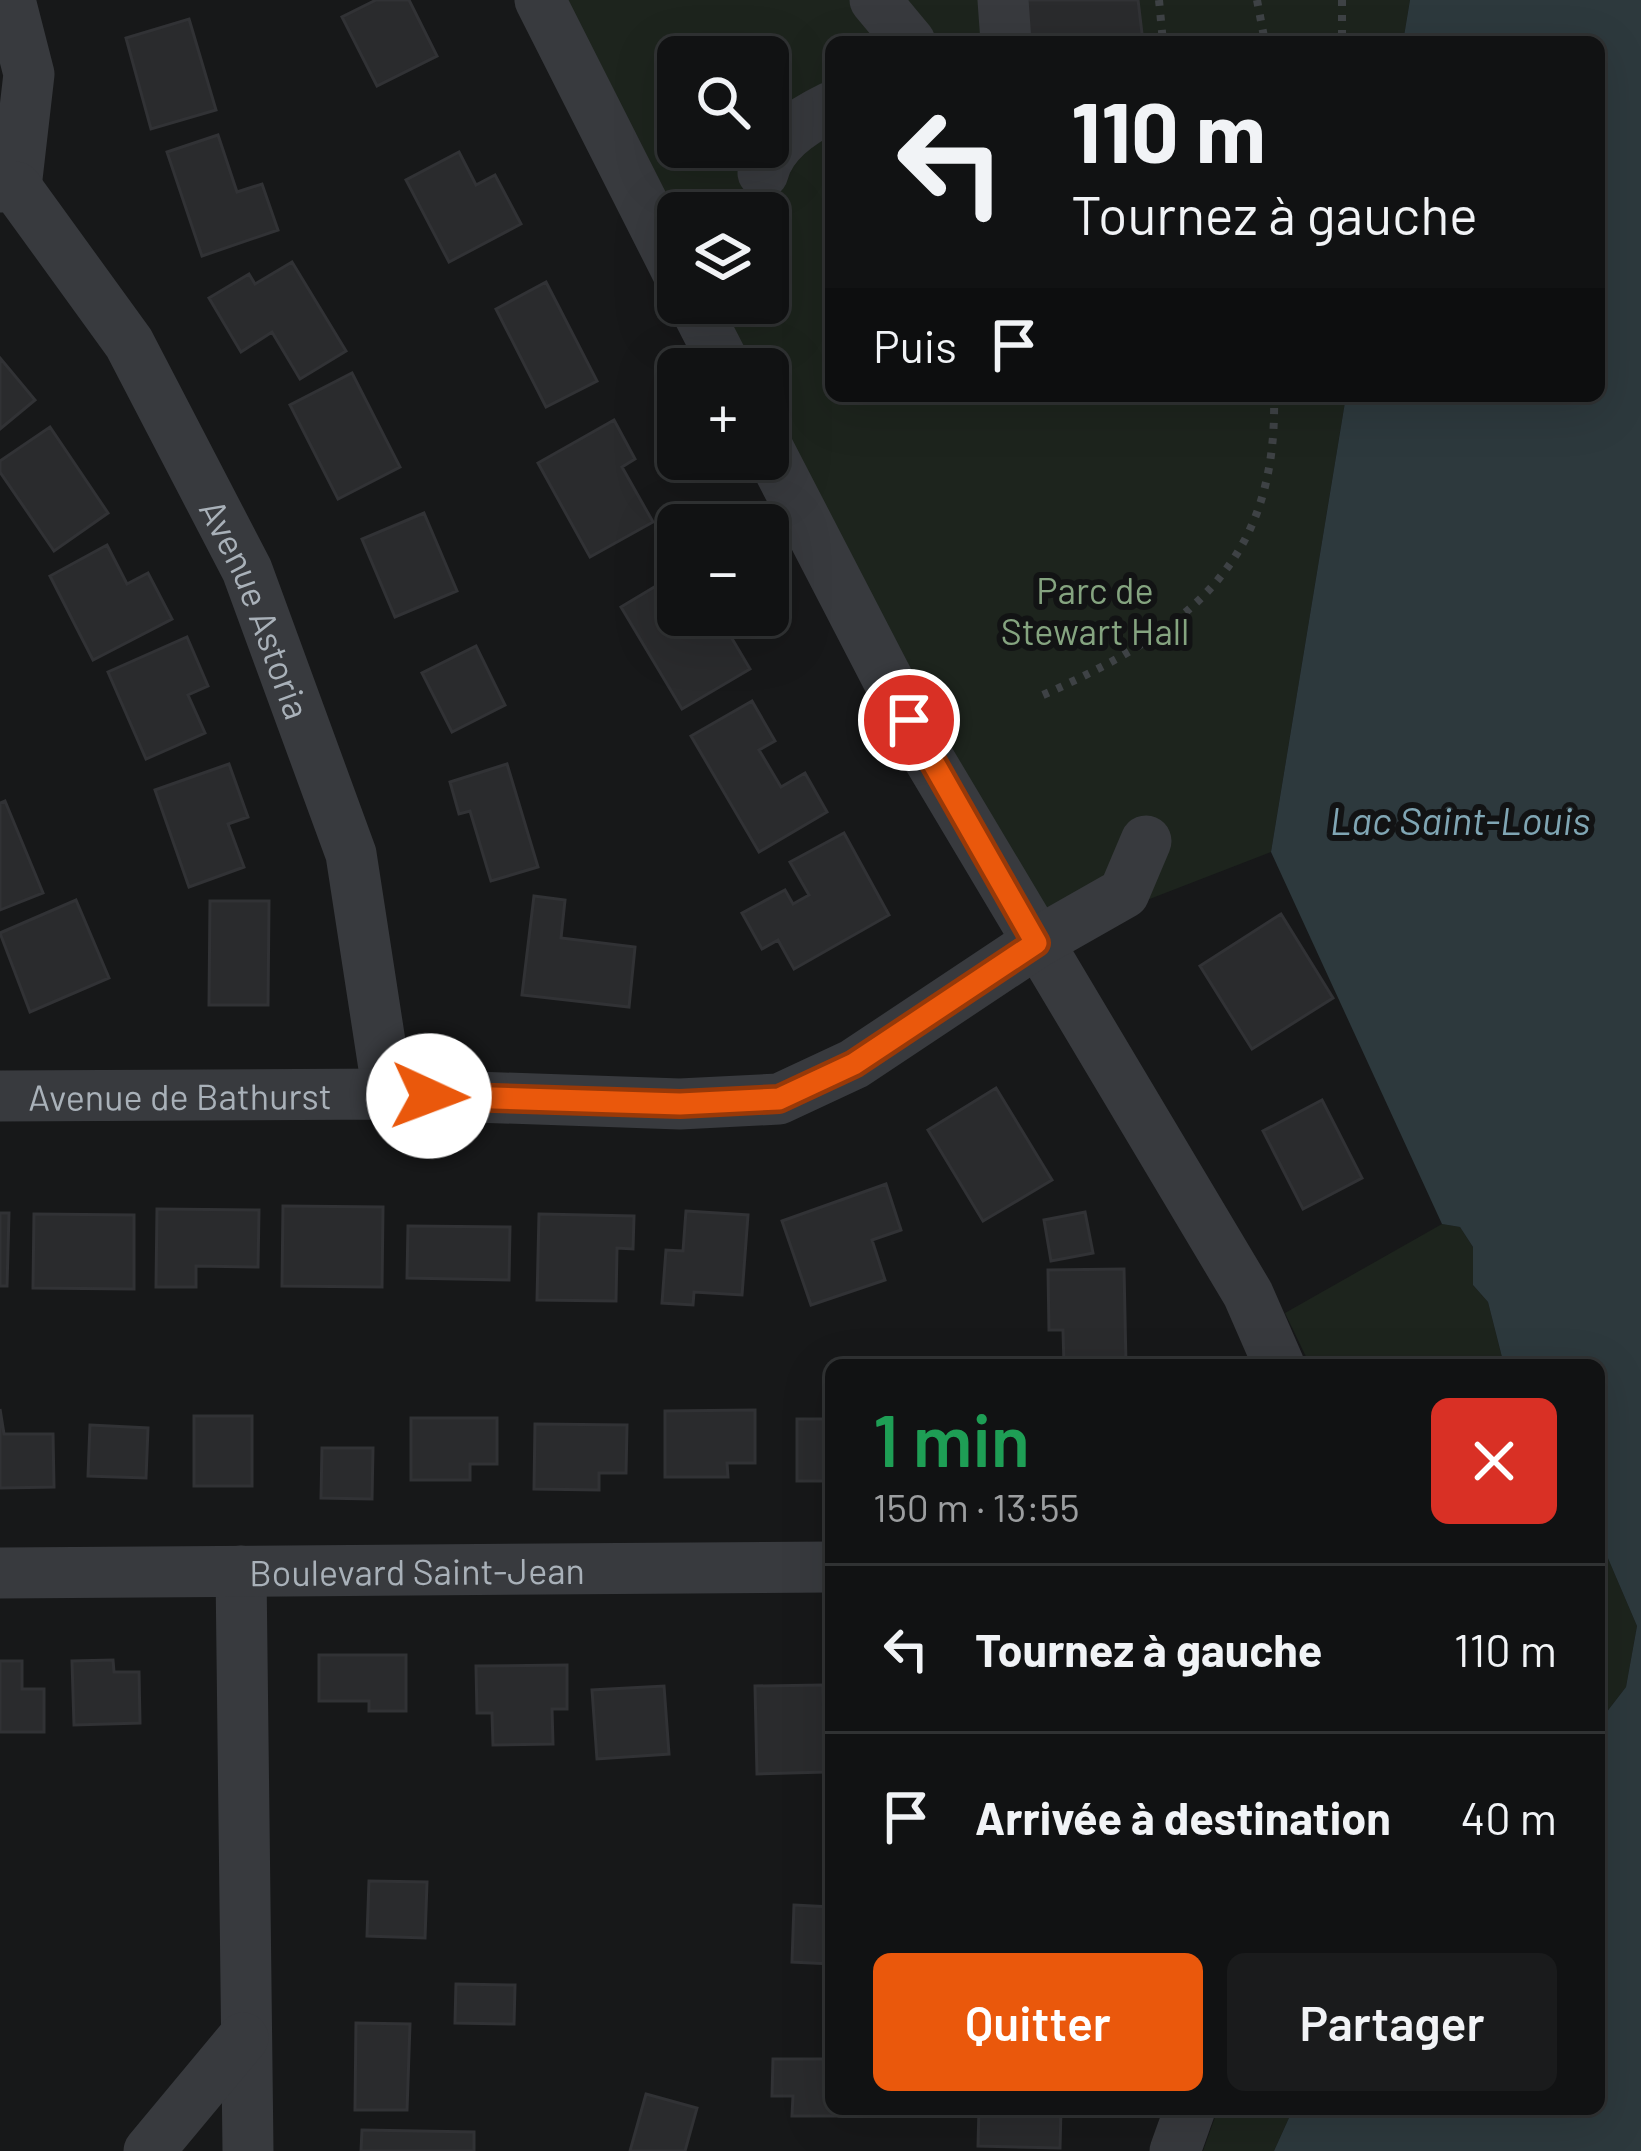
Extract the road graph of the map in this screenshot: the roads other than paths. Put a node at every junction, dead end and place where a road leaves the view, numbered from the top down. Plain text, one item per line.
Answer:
1 (10, 0) edge
2 (540, 0) edge
3 (875, 0) edge
4 (1003, 0) edge
5 (905, 36) edge
6 (1006, 36) edge
7 (825, 110) edge
8 (763, 173) dead end
9 (8, 187) edge
10 (657, 232) edge
11 (784, 480) edge
12 (1146, 841) dead end
13 (1036, 943) junction
14 (388, 1094) junction
15 (0, 1096) edge
16 (1276, 1359) edge
17 (825, 1567) edge
18 (241, 1571) junction
19 (0, 1573) edge
20 (244, 2038) junction
21 (1188, 2115) edge
22 (149, 2151) edge
23 (248, 2151) edge
24 (1175, 2151) edge

1 - 9 street
2 - 10 street
3 - 5 street
4 - 6 street
7 - 8 street
9 - 14 street, Avenue Astoria
11 - 13 street
12 - 13 street, Avenue de Bathurst
13 - 14 street, Avenue de Bathurst
13 - 16 street
14 - 15 street, Avenue de Bathurst
17 - 18 street, Boulevard Saint-Jean
18 - 19 street, Boulevard Saint-Jean
18 - 20 street
20 - 22 street
20 - 23 street
21 - 24 street

